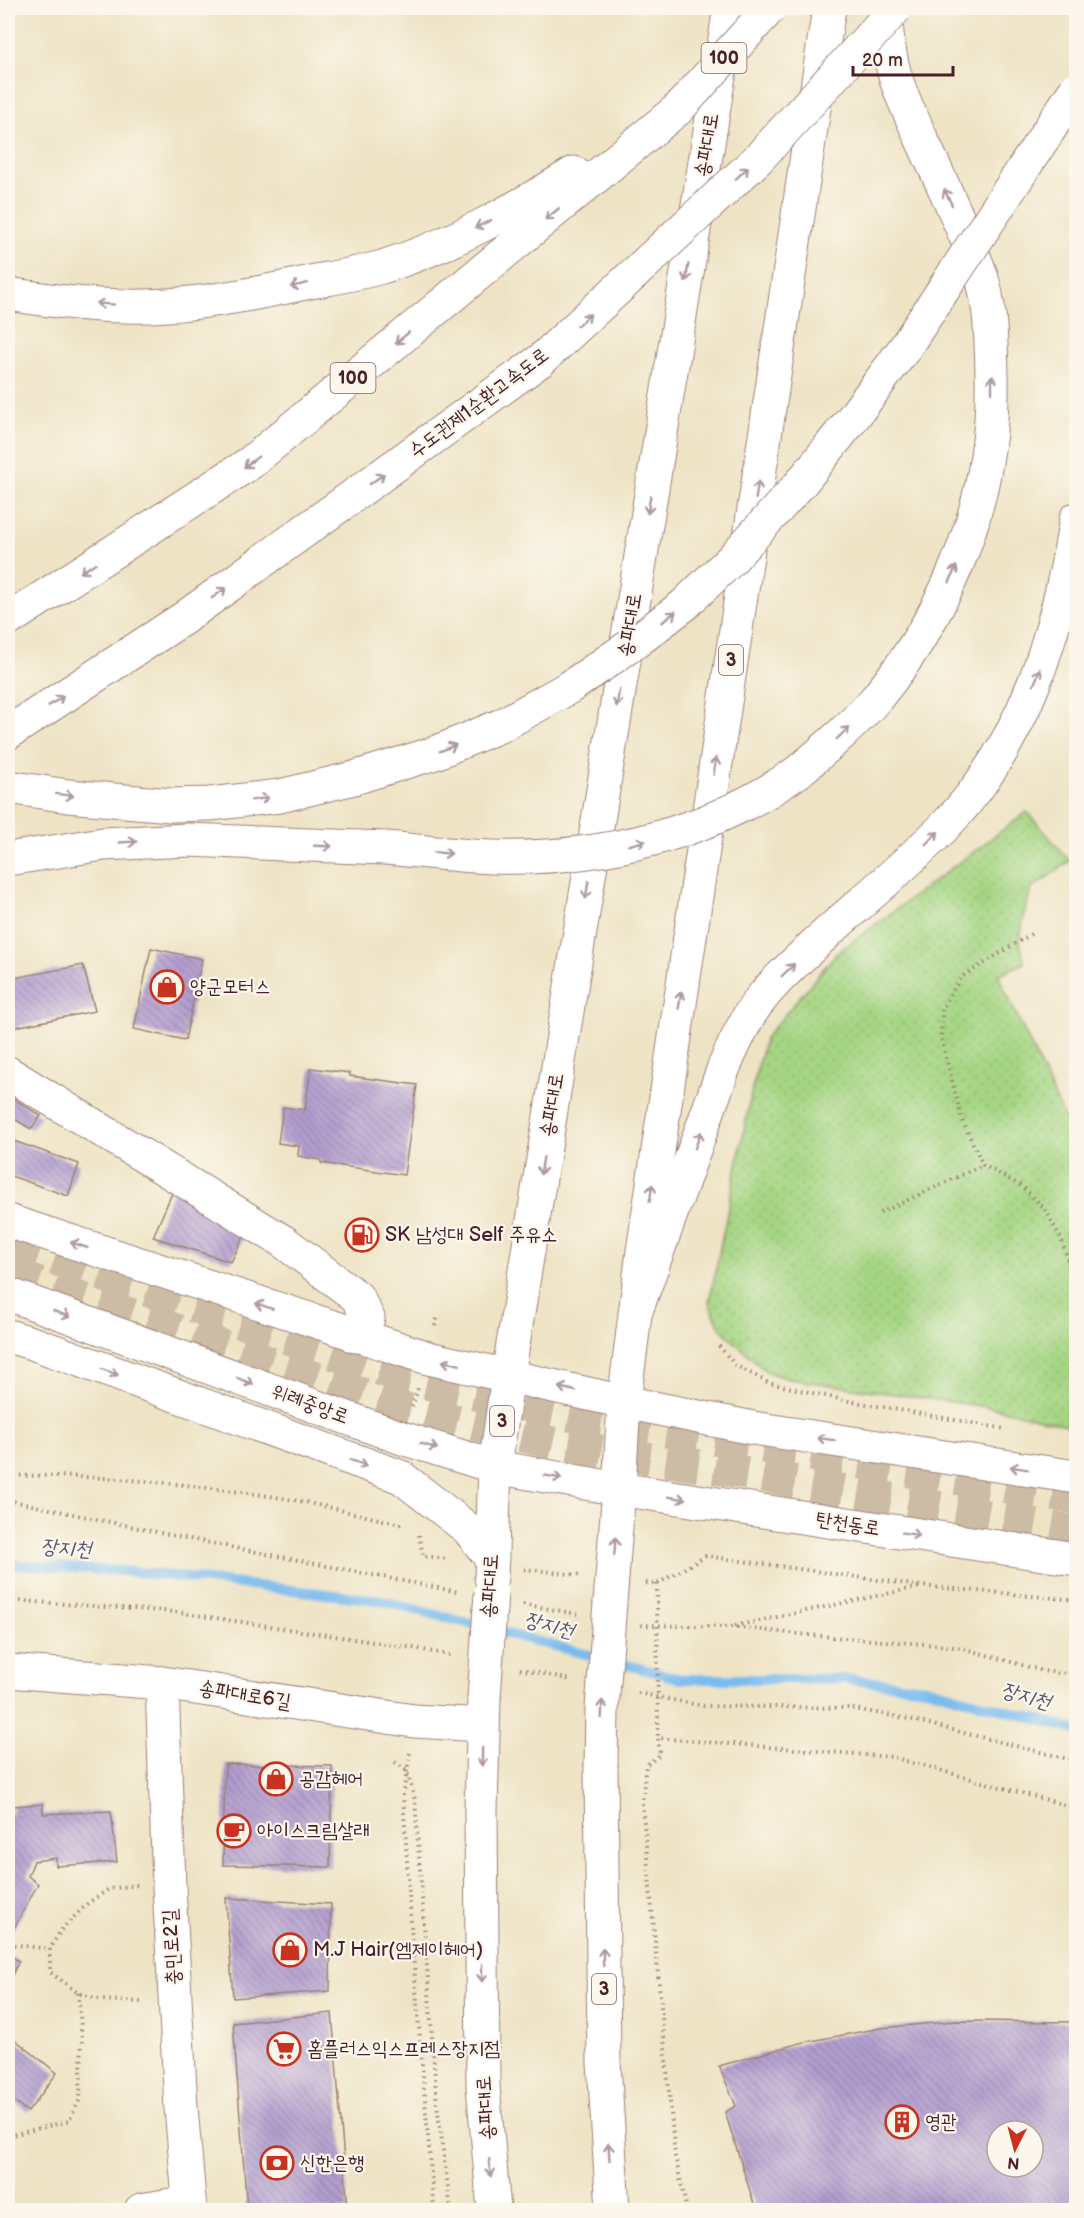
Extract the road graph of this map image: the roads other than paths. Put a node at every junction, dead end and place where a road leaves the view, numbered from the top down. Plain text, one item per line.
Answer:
1 (730, 8) edge
2 (770, 8) edge
3 (829, 8) edge
4 (884, 8) edge
5 (896, 8) edge
6 (1077, 89) edge
7 (678, 109) junction
8 (8, 294) edge
9 (1077, 519) edge
10 (8, 620) edge
11 (8, 733) edge
12 (8, 787) edge
13 (8, 859) edge
14 (8, 1072) edge
15 (8, 1221) edge
16 (8, 1294) edge
17 (635, 1314) junction
18 (8, 1336) edge
19 (355, 1336) junction
20 (508, 1375) junction
21 (624, 1402) junction
22 (495, 1467) junction
23 (1077, 1477) edge
24 (619, 1489) junction
25 (1077, 1559) edge
26 (491, 1582) junction
27 (8, 1671) edge
28 (162, 1683) junction
29 (483, 1712) junction
30 (190, 2206) edge
31 (141, 2211) edge
32 (494, 2211) edge
33 (613, 2211) edge

1 -> 20 main road, 송파대로 / 3
2 - 7 main road, 100, bridge
17 -> 3 main road, 3
13 -> 4 main road, bridge
11 -> 5 main road, 수도권제1순환고속도로, bridge
12 -> 6 main road, bridge
7 -> 8 main road
7 -> 10 main road, 100
17 -> 9 main road
14 - 19 main road
19 -> 15 main road
16 -> 22 main road, 위례중앙로
17 - 21 main road, 3
18 -> 26 main road
20 -> 19 main road
21 -> 20 main road
20 - 22 main road, 송파대로 / 3
23 -> 21 main road
21 - 24 main road, 3
22 -> 24 main road, 위례중앙로
22 - 26 main road, 송파대로 / 3
24 -> 25 main road, 탄천동로
33 -> 24 main road, 3, bridge
26 - 29 main road, 송파대로 / 3, bridge
27 - 28 main road, 송파대로6길
28 - 29 main road, 송파대로6길
28 - 30 main road, 충민로2길
29 -> 32 main road, 송파대로 / 3
30 - 31 main road

